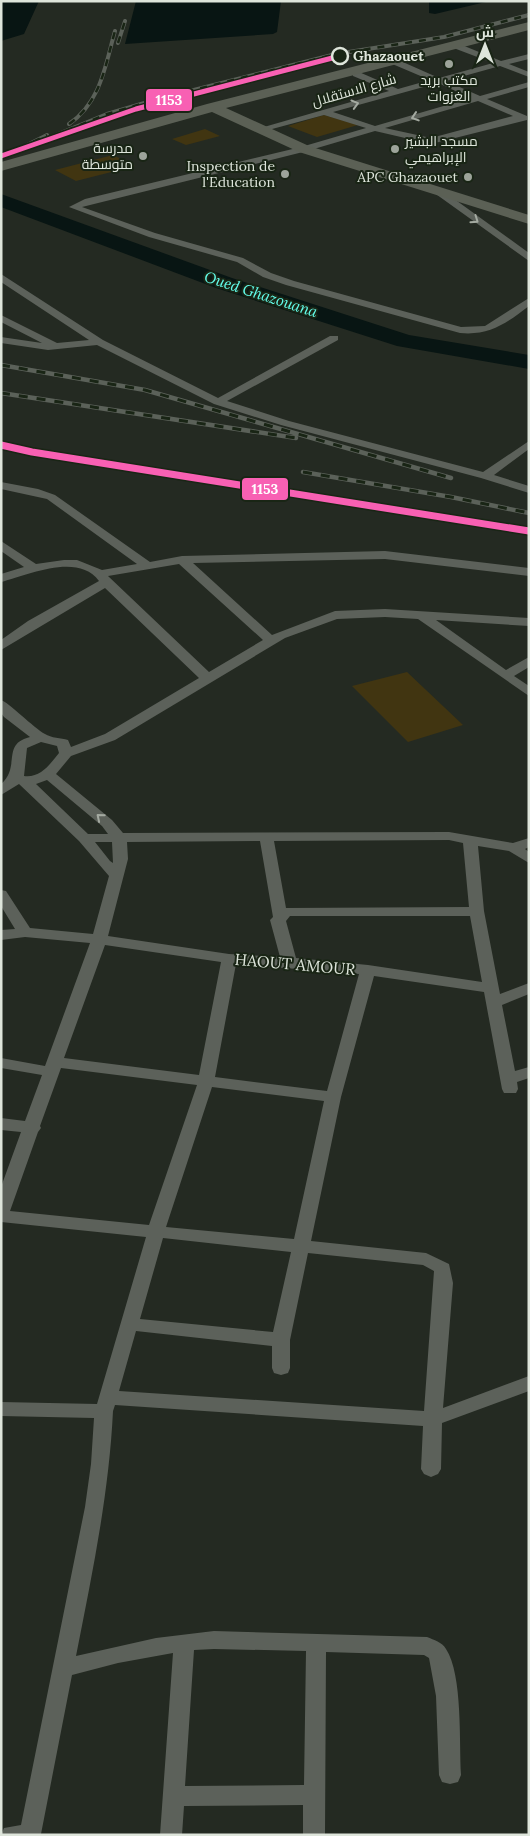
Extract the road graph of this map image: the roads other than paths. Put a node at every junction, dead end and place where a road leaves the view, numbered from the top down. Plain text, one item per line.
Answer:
1 (529, 26) edge
2 (529, 30) edge
3 (456, 46) junction
4 (529, 56) edge
5 (395, 62) junction
6 (500, 64) junction
7 (356, 74) junction
8 (529, 75) edge
9 (438, 81) junction
10 (529, 84) edge
11 (398, 92) junction
12 (478, 97) junction
13 (223, 107) junction
14 (325, 112) junction
15 (525, 118) edge
16 (267, 128) junction
17 (377, 129) junction
18 (319, 145) junction
19 (304, 149) junction
20 (6, 165) edge
21 (436, 190) junction
22 (529, 211) edge
23 (529, 220) edge
24 (529, 258) edge
25 (1, 277) edge
26 (529, 301) edge
27 (1, 318) edge
28 (334, 338) dead end
29 (1, 340) edge
30 (99, 342) junction
31 (58, 347) junction
32 (218, 402) junction
33 (529, 444) edge
34 (485, 476) junction
35 (1, 485) edge
36 (529, 490) edge
37 (1, 545) edge
38 (182, 560) junction
39 (148, 566) junction
40 (34, 568) junction
41 (529, 572) edge
42 (1, 578) edge
43 (103, 578) junction
44 (421, 615) junction
45 (529, 622) edge
46 (270, 640) junction
47 (1, 646) edge
48 (529, 661) edge
49 (506, 675) junction
50 (208, 679) junction
51 (529, 692) edge
52 (5, 709) edge
53 (41, 738) junction
54 (20, 747) junction
55 (66, 753) junction
56 (48, 774) junction
57 (18, 778) junction
58 (1, 791) edge
59 (266, 837) junction
60 (84, 838) junction
61 (118, 838) junction
62 (470, 839) junction
63 (529, 842) edge
64 (514, 848) junction
65 (529, 859) edge
66 (117, 875) junction
67 (1, 894) edge
68 (477, 911) junction
69 (280, 917) junction
70 (25, 932) junction
71 (1, 934) edge
72 (98, 939) junction
73 (229, 959) junction
74 (289, 962) junction
75 (368, 970) junction
76 (529, 988) edge
77 (493, 995) junction
78 (1, 1063) edge
79 (54, 1067) junction
80 (529, 1072) edge
81 (206, 1082) junction
82 (333, 1097) junction
83 (1, 1124) edge
84 (33, 1128) junction
85 (7, 1186) edge
86 (1, 1211) edge
87 (1, 1216) edge
88 (156, 1231) junction
89 (300, 1246) junction
90 (128, 1324) junction
91 (281, 1340) junction
92 (281, 1368) dead end
93 (529, 1383) edge
94 (106, 1404) junction
95 (1, 1409) edge
96 (433, 1419) junction
97 (431, 1469) dead end
98 (184, 1642) junction
99 (316, 1643) junction
100 (62, 1669) junction
101 (450, 1775) dead end
102 (315, 1795) junction
103 (173, 1796) junction
104 (24, 1834) edge
105 (171, 1835) edge
106 (314, 1835) edge

1 - 3 main road
2 - 3 main road
3 - 5 main road
3 - 6 street
4 - 6 street, شارع الاستقلال
5 - 7 main road
5 - 9 street
5 - 13 main road
6 - 8 street
6 - 9 street, شارع الاستقلال
7 - 11 street
7 - 13 main road
9 - 11 street, شارع الاستقلال
9 - 12 street
10 - 12 street
14 -> 11 street, شارع الاستقلال
12 - 15 street
12 -> 17 street
13 - 16 main road
13 - 20 main road
14 - 16 street, شارع الاستقلال
14 - 17 street
15 - 17 street
16 - 18 main road
16 - 19 main road
17 - 18 street
18 - 19 street
18 - 22 main road
19 - 21 main road
19 - 26 street
21 - 23 main road
21 -> 24 street
25 - 30 street
27 - 31 street
28 - 32 street
29 - 31 street
30 - 31 street
30 - 32 street
32 - 34 street
33 - 34 street
34 - 36 street
35 - 39 street
37 - 40 street
38 - 39 street
38 - 41 street
38 - 46 street
39 - 43 street
40 - 42 street
40 - 43 street
43 - 47 street
43 - 50 street
44 - 45 street
44 - 46 street
44 - 49 street
46 - 50 street
48 - 49 street
49 - 51 street
50 - 55 street
52 - 53 street
52 - 54 street
53 - 54 street
53 - 55 street
54 - 57 street
55 - 56 street
56 - 57 street
61 -> 56 street
57 - 58 street
57 - 60 street
59 - 61 street
59 - 62 street
59 - 69 street
60 - 61 street
60 - 66 street
61 - 66 street
62 - 64 street
62 - 68 street
63 - 64 street
64 - 65 street
66 - 72 street
67 - 70 street
68 - 69 street
68 - 77 street
69 - 74 street
70 - 71 street, HAOUT AMOUR
70 - 72 street, HAOUT AMOUR
72 - 73 street, HAOUT AMOUR
72 - 79 street
73 - 74 street, HAOUT AMOUR
73 - 81 street
74 - 75 street, HAOUT AMOUR
75 - 77 street, HAOUT AMOUR
75 - 82 street
76 - 77 street
77 - 80 street
78 - 79 street
79 - 81 street
79 - 84 street
81 - 82 street
81 - 88 street
82 - 89 street
83 - 84 street
84 - 85 street
85 - 86 street
87 - 88 street
88 - 89 street
88 - 90 street
89 - 91 street
89 - 96 street
90 - 91 street
90 - 94 street
91 - 92 street
93 - 96 street
94 - 95 street
94 - 96 street
94 - 100 street
96 - 97 street
98 - 99 street
98 - 100 street
98 - 103 street
99 - 101 street
99 - 102 street
100 - 104 street
102 - 103 street
102 - 106 street
103 - 105 street

